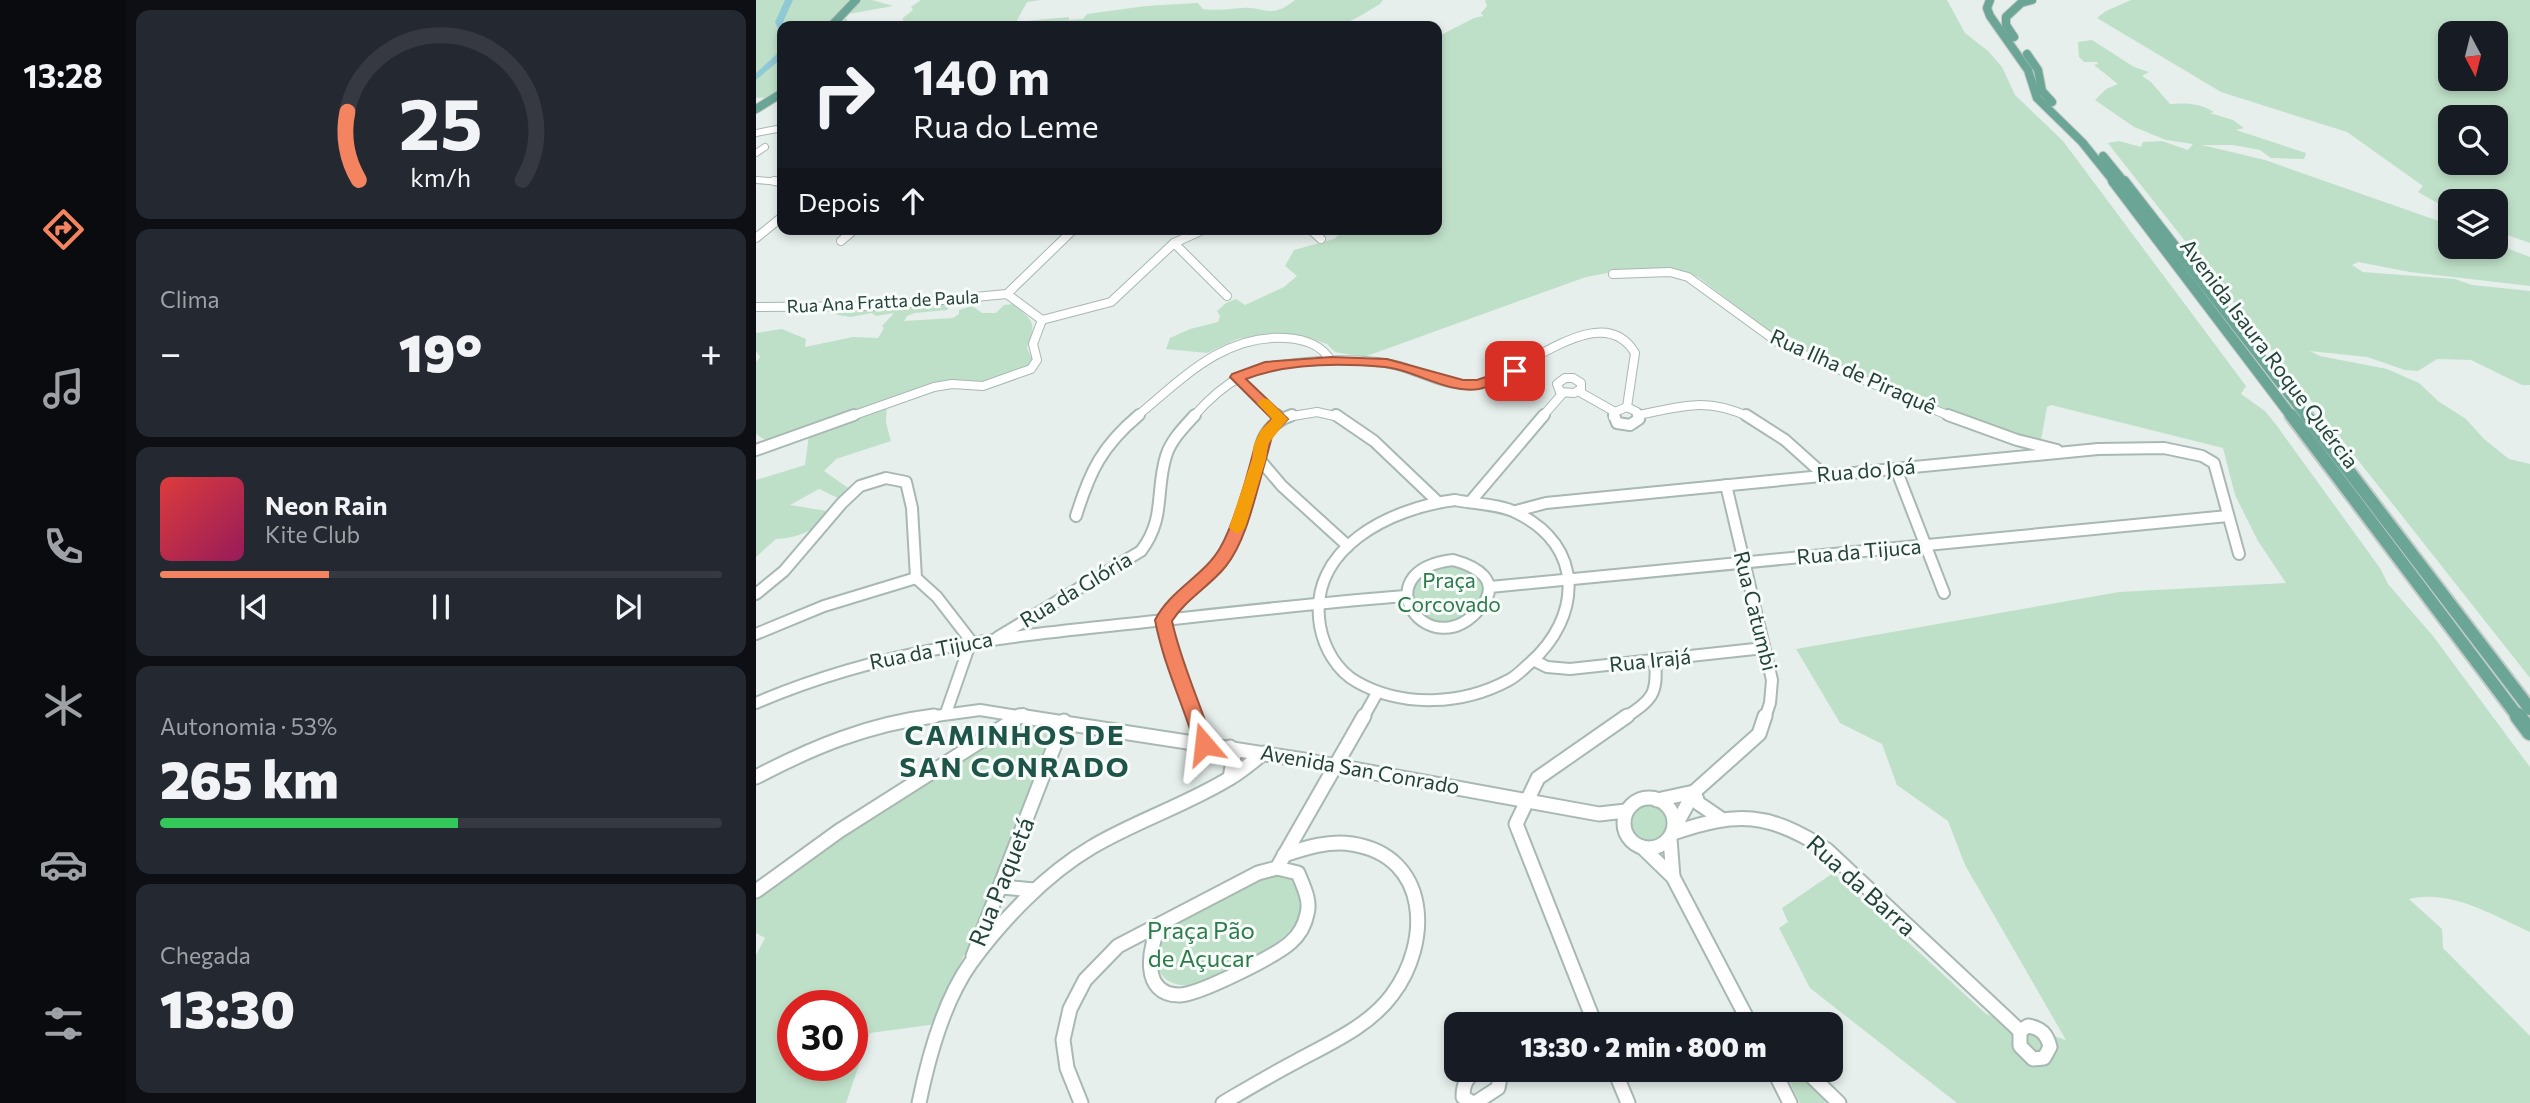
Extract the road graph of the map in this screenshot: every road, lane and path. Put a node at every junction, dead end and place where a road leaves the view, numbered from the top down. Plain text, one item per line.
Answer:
1 (856, 0) edge
2 (2032, 0) edge
3 (1989, 1) edge
4 (2013, 10) junction
5 (836, 21) edge
6 (777, 97) edge
7 (756, 108) edge
8 (777, 129) edge
9 (756, 133) edge
10 (765, 147) dead end
11 (756, 153) edge
12 (756, 180) edge
13 (777, 182) edge
14 (777, 221) edge
15 (848, 235) edge
16 (1068, 235) edge
17 (1192, 235) edge
18 (1317, 235) edge
19 (756, 238) edge
20 (1321, 239) dead end
21 (841, 241) dead end
22 (1174, 243) junction
23 (1613, 274) dead end
24 (1007, 294) junction
25 (1227, 296) dead end
26 (756, 307) edge
27 (1042, 320) junction
28 (1331, 362) junction
29 (1237, 377) junction
30 (1578, 391) junction
31 (1563, 393) junction
32 (1627, 407) junction
33 (1615, 412) junction
34 (1639, 415) junction
35 (1281, 419) junction
36 (2017, 440) junction
37 (756, 450) edge
38 (2063, 452) junction
39 (2023, 456) junction
40 (1259, 459) junction
41 (1896, 469) junction
42 (1272, 474) junction
43 (1824, 475) junction
44 (1252, 480) junction
45 (1726, 485) junction
46 (1471, 500) junction
47 (1438, 502) junction
48 (1516, 511) junction
49 (1076, 516) dead end
50 (2228, 516) junction
51 (1925, 545) junction
52 (1348, 546) junction
53 (2239, 554) dead end
54 (1742, 562) junction
55 (916, 578) junction
56 (1571, 579) junction
57 (1490, 587) junction
58 (1944, 593) dead end
59 (756, 594) edge
60 (1406, 596) junction
61 (1318, 602) junction
62 (1044, 611) junction
63 (1164, 620) junction
64 (1051, 632) junction
65 (756, 634) edge
66 (998, 637) junction
67 (971, 641) junction
68 (1764, 648) junction
69 (1655, 661) junction
70 (1537, 662) junction
71 (1377, 693) junction
72 (756, 703) edge
73 (2530, 709) edge
74 (946, 713) junction
75 (1023, 714) junction
76 (1064, 721) junction
77 (2530, 732) edge
78 (1204, 744) junction
79 (1230, 747) junction
80 (1264, 753) junction
81 (1335, 765) junction
82 (756, 777) edge
83 (1230, 778) junction
84 (1694, 792) junction
85 (1527, 800) junction
86 (1657, 800) junction
87 (1626, 811) junction
88 (1599, 814) junction
89 (1720, 818) junction
90 (1624, 829) junction
91 (1673, 833) junction
92 (1642, 847) junction
93 (1281, 862) junction
94 (1674, 877) junction
95 (1001, 887) junction
96 (1034, 890) junction
97 (756, 891) edge
98 (994, 905) junction
99 (1017, 910) junction
100 (1163, 921) junction
101 (969, 965) junction
102 (1590, 1012) edge
103 (1744, 1012) edge
104 (2020, 1031) dead end
105 (1463, 1082) edge
106 (1499, 1082) edge
107 (1619, 1082) edge
108 (1780, 1082) edge
109 (1817, 1082) edge
110 (919, 1103) edge
111 (1081, 1103) edge
112 (1223, 1103) edge
113 (1474, 1103) edge
114 (1628, 1103) edge
115 (1790, 1103) edge
116 (1839, 1103) edge

1 - 5 main road
2 - 4 main road
3 - 4 main road
3 - 77 main road, Avenida Isaura Roque Quércia
4 - 73 main road, Avenida Isaura Roque Quércia
6 - 7 main road
8 - 9 street
10 - 11 street
12 - 13 street
14 - 19 street
15 - 21 street
16 - 24 street
17 - 22 street
18 - 20 street
22 - 25 street
22 - 27 street
23 - 36 street, Rua Ilha de Piraquê
24 - 26 street, Rua Ana Fratta de Paula
24 - 27 street, Rua Ana Fratta de Paula
27 - 37 street
28 - 29 street, Rua da Glória
28 - 32 street, Rua da Glória
28 - 49 street
29 - 35 street
29 - 62 street, Rua da Glória
30 - 31 street
30 - 31 street
30 - 33 street
31 - 46 street
32 - 33 street
32 - 34 street
33 - 34 street
34 - 43 street
35 - 40 street
35 - 47 street
36 - 38 street, Rua Ilha de Piraquê
36 - 39 street
38 - 39 street, Rua do Joá
38 - 50 street, Rua do Joá
39 - 41 street, Rua do Joá
40 - 42 street
40 - 44 street
41 - 43 street, Rua do Joá
41 - 51 street
42 - 44 street
42 - 52 street
43 - 45 street, Rua do Joá
44 - 63 street
45 - 48 street, Rua do Joá
45 - 54 street, Rua Catumbi
46 - 47 street
46 - 48 street
47 - 52 street
48 - 56 street
50 - 51 street, Rua da Tijuca
50 - 53 street
51 - 54 street, Rua da Tijuca
51 - 58 street
52 - 61 street
54 - 56 street, Rua da Tijuca
54 - 68 street, Rua Catumbi
55 - 59 street
55 - 65 street
55 - 67 street
56 - 57 street, Rua da Tijuca
56 - 70 street
57 - 60 street
57 - 60 street
60 - 61 street, Rua da Tijuca
61 - 63 street, Rua da Tijuca
61 - 71 street
62 - 64 street
62 - 66 street, Rua da Glória
63 - 64 street, Rua da Tijuca
63 - 78 street
64 - 66 street, Rua da Tijuca
66 - 67 street, Rua da Tijuca
67 - 72 street, Rua da Tijuca
67 - 74 street
68 - 69 street, Rua Irajá
68 - 84 street, Rua Catumbi
69 - 70 street, Rua Irajá
69 - 85 street
70 - 71 street
71 - 81 street
74 - 75 street, Avenida San Conrado
74 - 82 street, Avenida San Conrado
75 - 76 street, Avenida San Conrado
75 - 97 street
76 - 78 street, Avenida San Conrado
76 - 95 street, Rua Paquetá
78 - 79 street, Avenida San Conrado
79 - 80 street, Avenida San Conrado
79 - 83 street
80 - 81 street, Avenida San Conrado
80 - 83 street, Rua Paquetá
81 - 85 street, Avenida San Conrado
81 - 93 street
83 - 96 street, Rua Paquetá
84 - 86 street, Rua Catumbi
84 - 89 street
84 - 91 street, Rua Catumbi
85 - 88 street, Avenida San Conrado
85 - 102 street
86 - 87 street
86 - 91 street
87 - 88 street, Avenida San Conrado
87 - 90 street
88 - 90 street, Avenida San Conrado
89 - 91 street, Rua da Barra
89 - 104 street, Rua da Barra
90 - 92 street
91 - 92 street
91 - 94 street
92 - 94 street
93 - 100 street
93 - 100 street
93 - 112 street
94 - 103 street
95 - 96 street
95 - 98 street, Rua Paquetá
96 - 99 street, Rua Paquetá
98 - 99 street
98 - 101 street, Rua Paquetá
99 - 101 street, Rua Paquetá
100 - 111 street
101 - 110 street, Rua Paquetá
105 - 113 street
106 - 113 street
107 - 114 street
108 - 115 street
109 - 116 street

